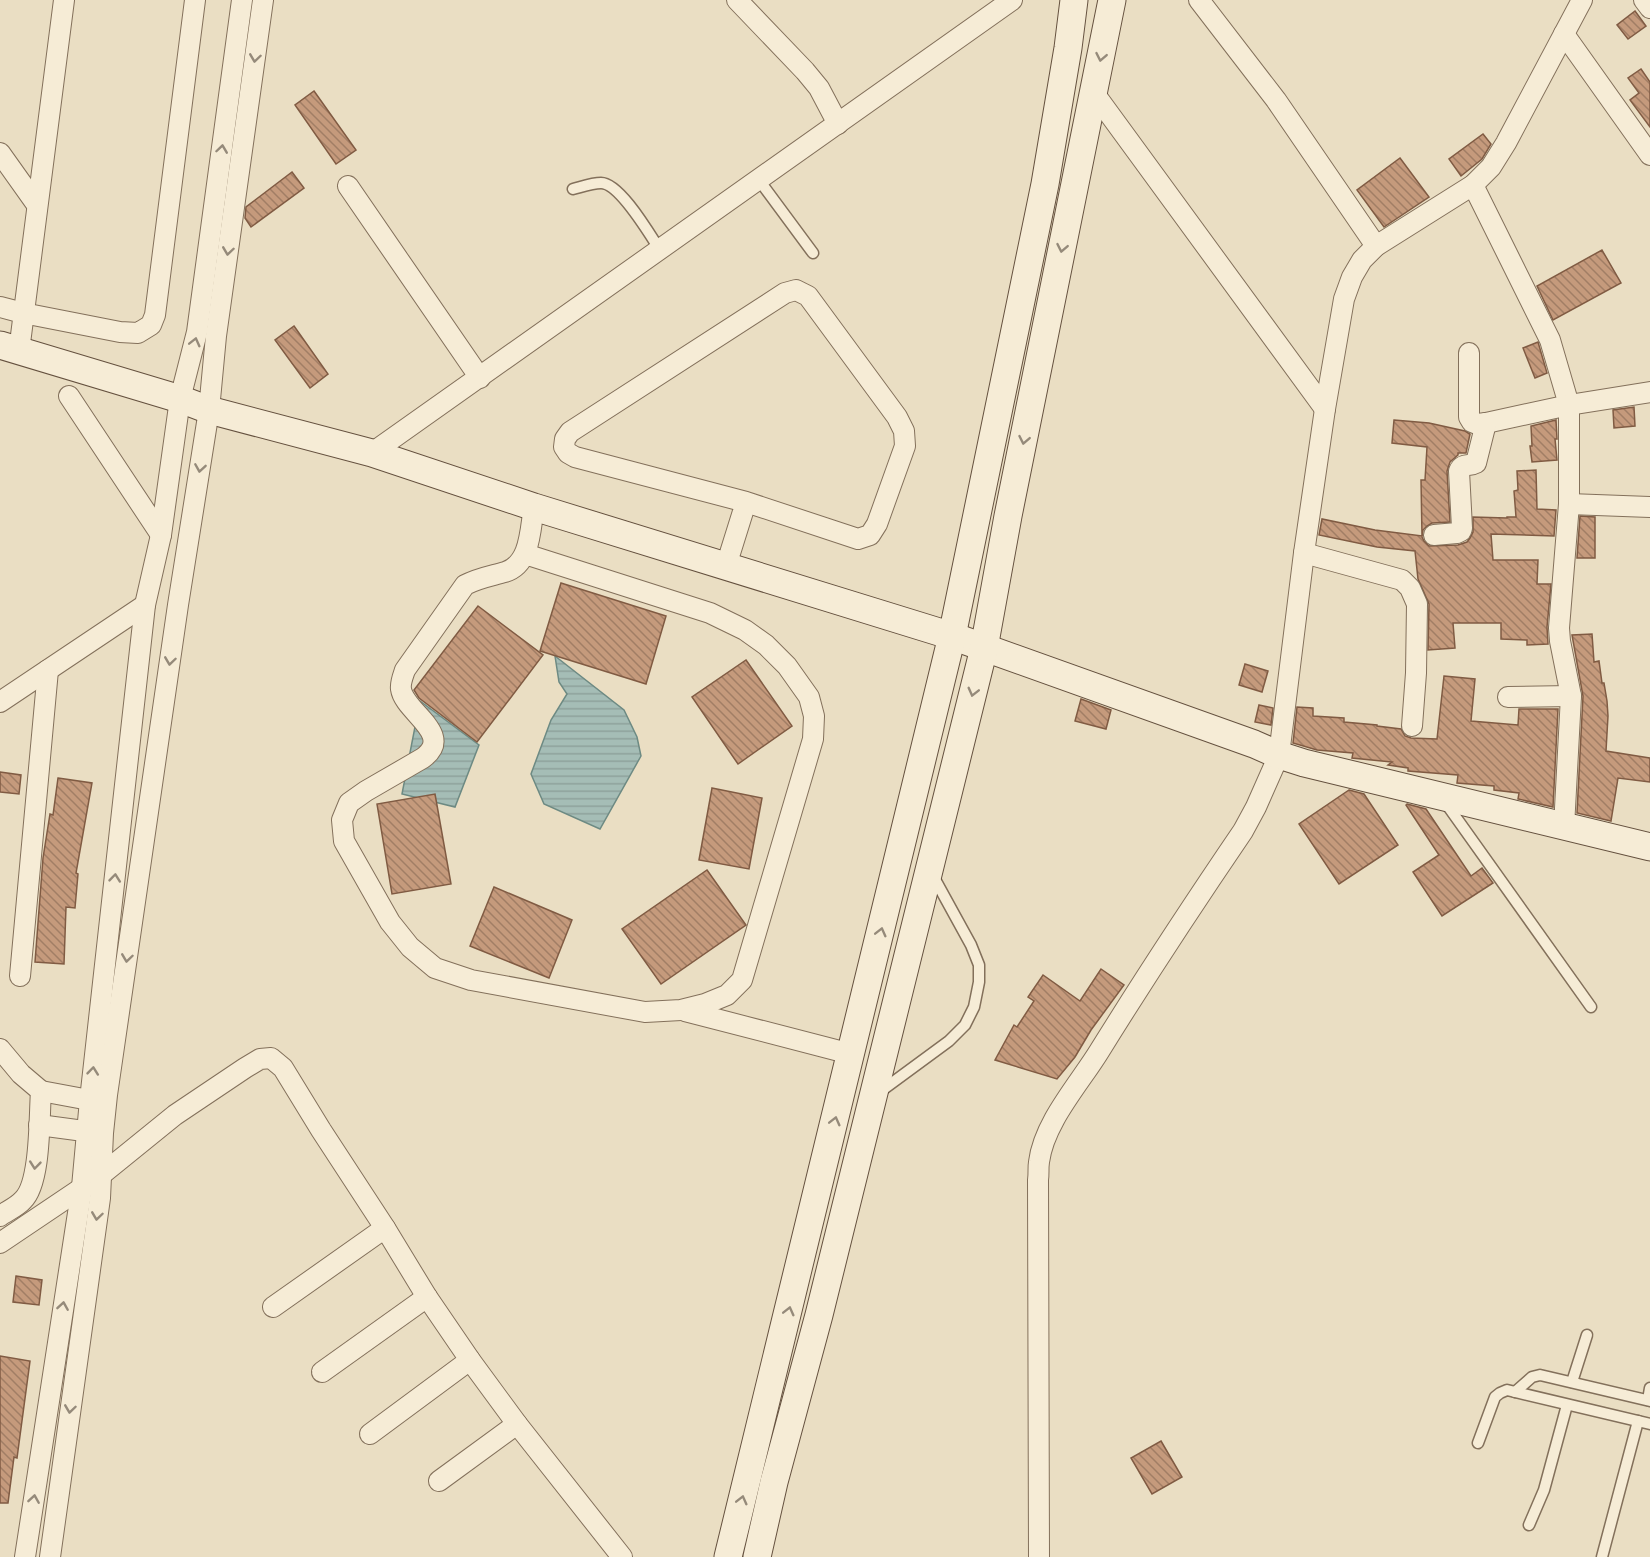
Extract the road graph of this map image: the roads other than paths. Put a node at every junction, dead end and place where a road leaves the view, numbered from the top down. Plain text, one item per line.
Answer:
1 (63, 0) edge
2 (195, 0) edge
3 (242, 0) edge
4 (263, 0) edge
5 (737, 0) edge
6 (1012, 0) edge
7 (1074, 0) edge
8 (1113, 0) edge
9 (1199, 0) edge
10 (1582, 0) edge
11 (1644, 0) edge
12 (1650, 8) edge
13 (1564, 34) junction
14 (1094, 93) junction
15 (838, 124) junction
16 (0, 153) edge
17 (1650, 154) edge
18 (759, 180) junction
19 (1473, 185) junction
20 (348, 186) dead end
21 (573, 189) dead end
22 (37, 206) junction
23 (1376, 246) junction
24 (660, 250) junction
25 (813, 253) dead end
26 (0, 307) edge
27 (23, 313) junction
28 (10, 348) edge
29 (1469, 352) dead end
30 (480, 378) junction
31 (1650, 392) edge
32 (69, 396) dead end
33 (180, 399) junction
34 (1569, 405) junction
35 (1325, 409) junction
36 (209, 410) junction
37 (1486, 423) junction
38 (372, 453) junction
39 (746, 502) junction
40 (1569, 504) junction
41 (534, 507) junction
42 (1650, 507) edge
43 (161, 535) junction
44 (1434, 536) dead end
45 (1304, 553) junction
46 (525, 554) junction
47 (726, 566) junction
48 (145, 605) junction
49 (952, 636) junction
50 (984, 648) junction
51 (48, 670) junction
52 (1571, 696) junction
53 (1508, 698) dead end
54 (0, 702) edge
55 (1412, 726) dead end
56 (1279, 755) junction
57 (1442, 797) junction
58 (1564, 827) junction
59 (1650, 847) edge
60 (929, 869) junction
61 (20, 976) dead end
62 (1591, 1007) dead end
63 (681, 1010) junction
64 (0, 1049) edge
65 (851, 1054) junction
66 (41, 1091) junction
67 (873, 1097) junction
68 (98, 1102) junction
69 (39, 1125) junction
70 (95, 1132) junction
71 (102, 1175) junction
72 (81, 1187) junction
73 (0, 1216) edge
74 (385, 1228) junction
75 (0, 1243) edge
76 (427, 1297) junction
77 (273, 1307) dead end
78 (1587, 1335) dead end
79 (470, 1360) junction
80 (322, 1372) dead end
81 (1572, 1382) junction
82 (1650, 1388) edge
83 (1515, 1392) junction
84 (1649, 1401) edge
85 (1568, 1405) junction
86 (1638, 1422) junction
87 (517, 1424) junction
88 (1650, 1424) edge
89 (370, 1434) dead end
90 (1478, 1443) dead end
91 (439, 1481) dead end
92 (1529, 1525) dead end
93 (25, 1557) edge
94 (50, 1557) edge
95 (622, 1557) edge
96 (728, 1557) edge
97 (757, 1557) edge
98 (1039, 1557) edge
99 (1602, 1557) edge

1 - 22 street
2 - 27 street
33 -> 3 street
4 -> 36 street
5 - 15 street
6 - 15 street
7 - 49 main road
8 -> 14 main road
9 - 23 street
10 - 13 street
11 - 12 street
13 - 17 street
13 - 19 street
14 - 35 street
14 -> 50 main road
15 - 18 street
16 - 22 street
18 - 24 street
18 - 25 lane
19 - 23 street
19 - 34 street
20 - 30 street
21 - 24 lane
22 - 27 street
23 - 35 street
24 - 30 street
26 - 27 street
27 - 28 street
28 - 33 main road
29 - 37 street
30 - 38 street
31 - 34 street
32 - 43 street
33 - 36 main road
33 - 43 street
34 - 37 street
34 - 40 street
35 - 45 street
36 - 38 main road
36 -> 68 street
37 - 44 street
38 - 41 main road
39 - 39 street
39 - 47 street
40 - 42 street
40 - 52 street
41 - 46 street
41 - 47 main road
43 - 48 street
45 - 55 street
45 - 56 street
46 - 63 street
46 - 63 street
47 - 49 main road
48 - 51 street
68 -> 48 street
49 - 50 main road
65 -> 49 main road
50 - 56 main road
50 -> 60 main road
51 - 54 street
51 - 61 street
52 - 53 street
52 - 58 street
56 - 57 main road
56 - 98 street
57 - 58 main road
57 - 62 lane
58 - 59 main road
60 - 67 main road
60 - 67 lane
63 - 65 street
64 - 66 street
96 -> 65 main road
66 - 68 street
66 - 69 street
67 - 97 main road
68 - 70 street
69 - 70 street
69 -> 73 street
70 - 71 street
70 - 72 street
71 - 72 street
71 - 74 street
71 -> 94 street
72 - 75 street
93 -> 72 street
74 - 76 street
74 - 77 street
76 - 79 street
76 - 80 street
78 - 81 lane
79 - 87 street
79 - 89 street
81 - 83 lane
81 - 84 lane
82 - 84 lane
83 - 85 lane
83 - 90 lane
85 - 86 lane
85 - 92 lane
86 - 88 lane
86 - 99 lane
87 - 91 street
87 - 95 street

